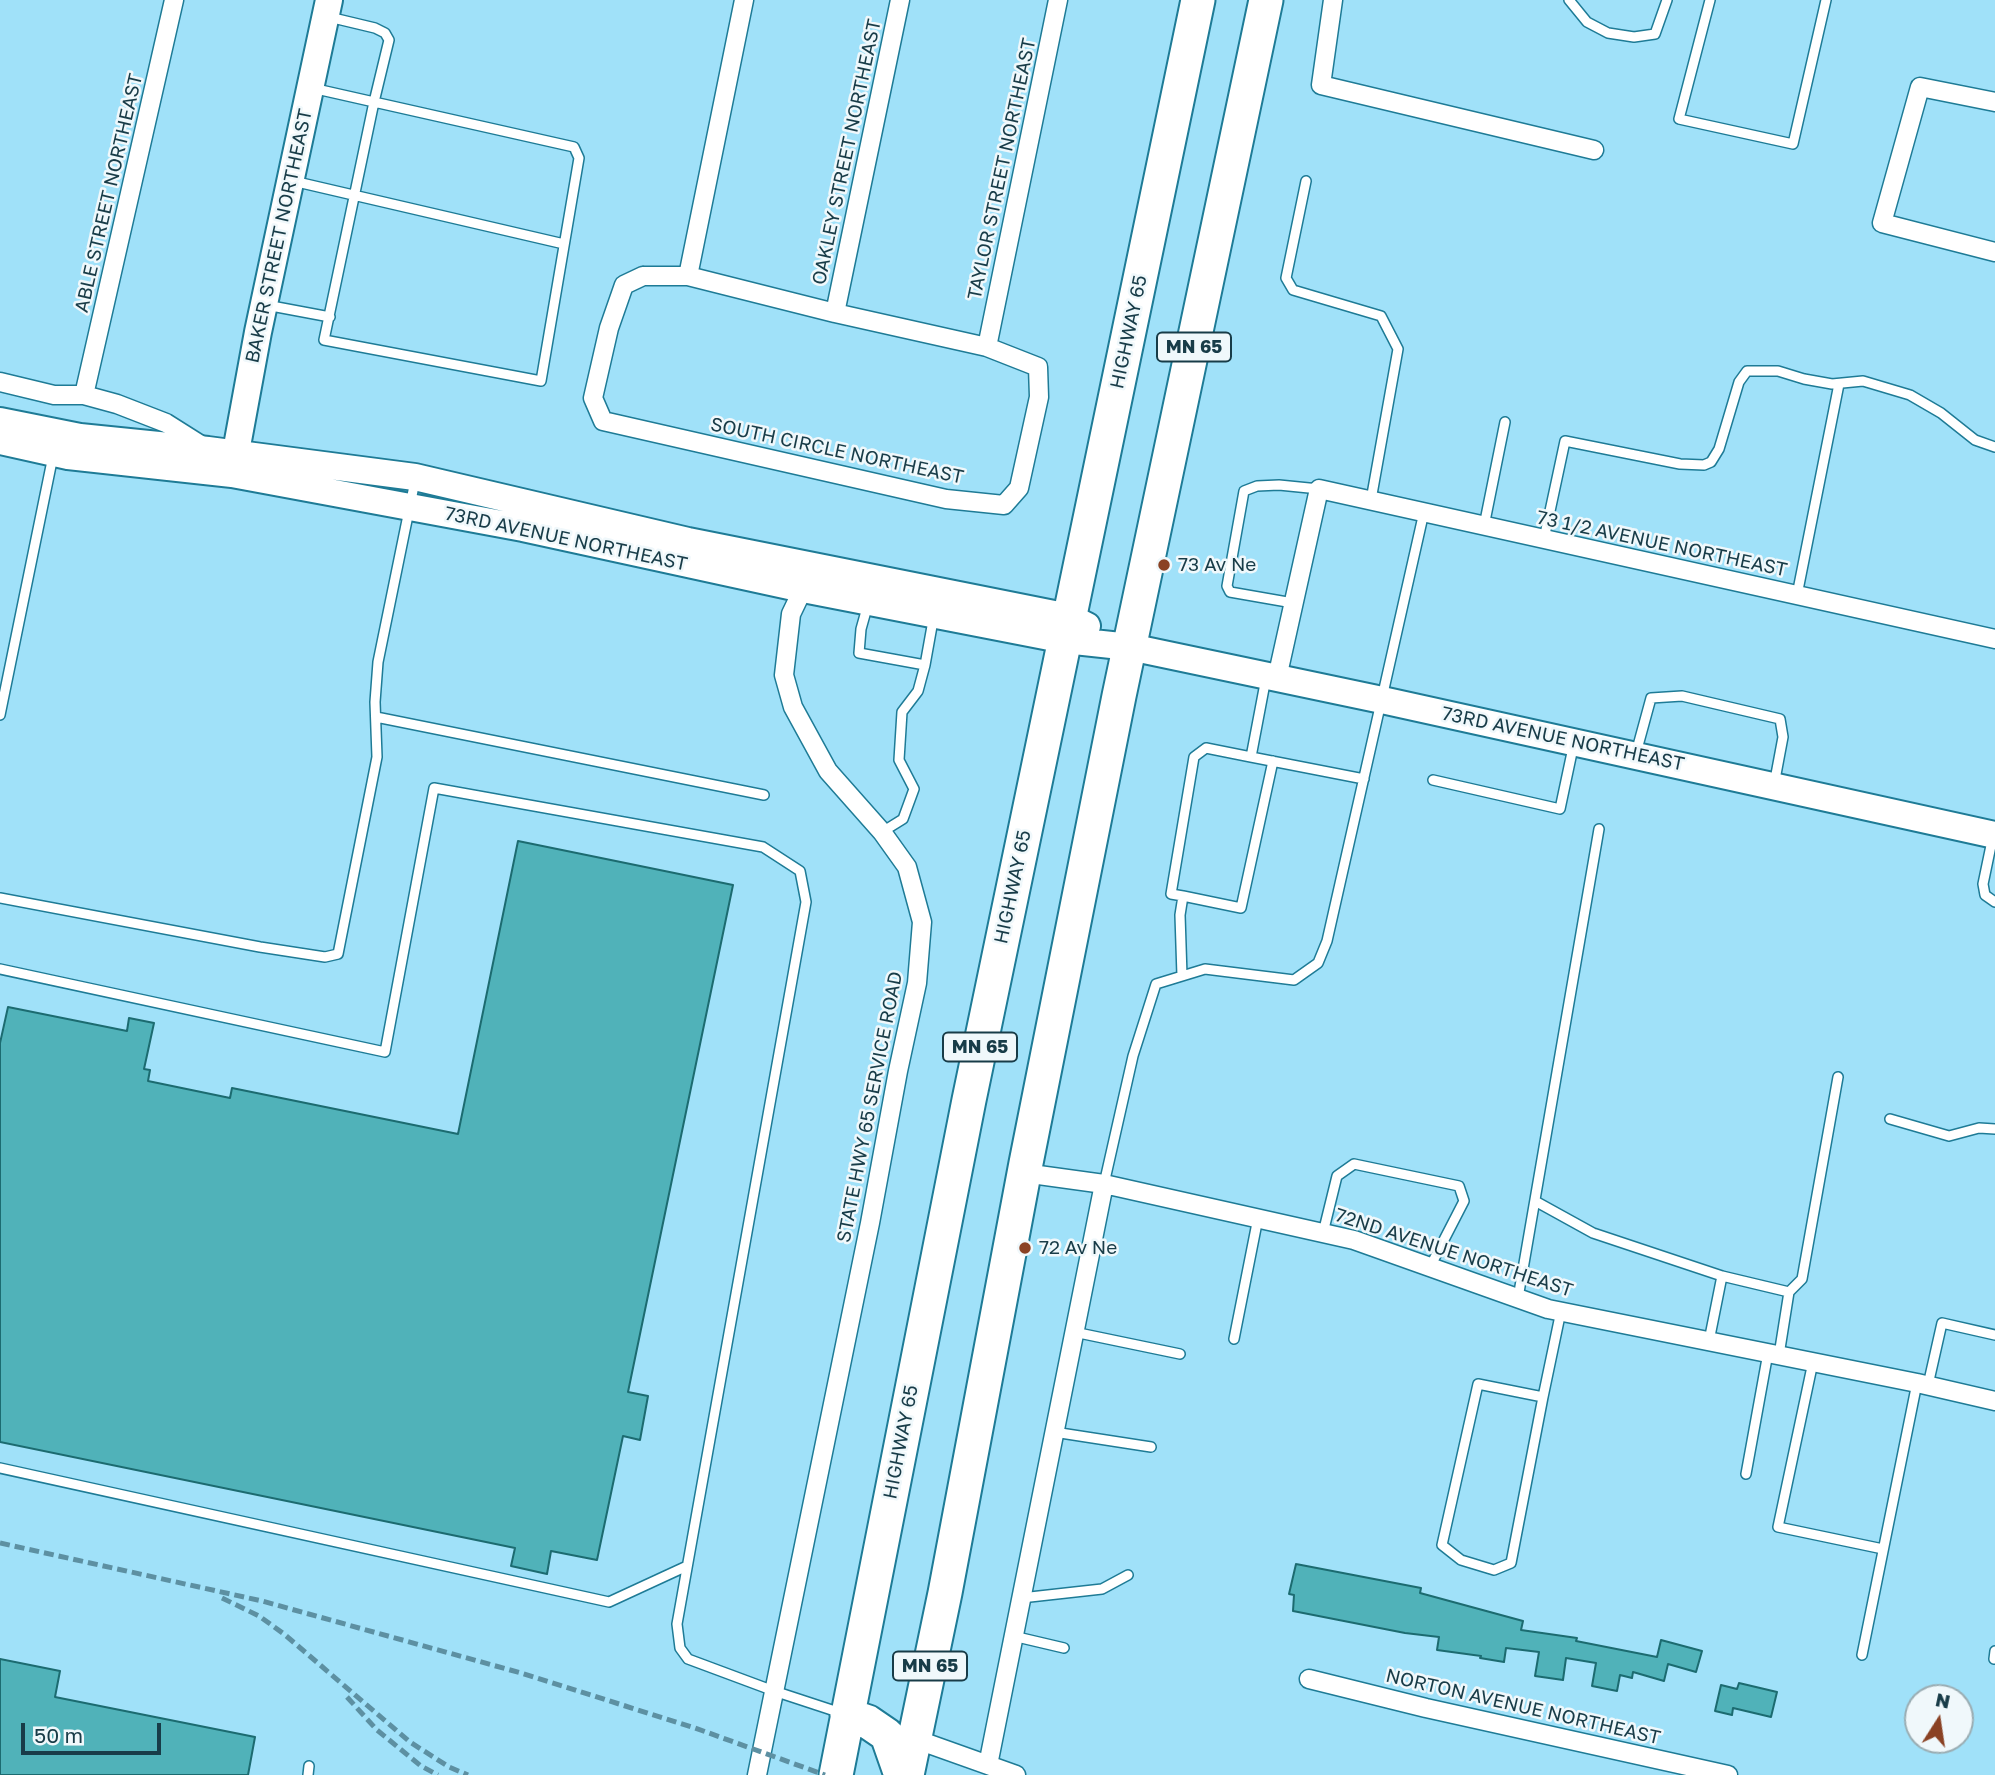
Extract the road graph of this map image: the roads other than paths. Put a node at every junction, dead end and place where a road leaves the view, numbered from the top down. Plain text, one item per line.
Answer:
1 (174, 0) edge
2 (744, 0) edge
3 (900, 0) edge
4 (1058, 0) edge
5 (1198, 0) edge
6 (1266, 0) edge
7 (1334, 0) edge
8 (1569, 0) edge
9 (1667, 0) edge
10 (1710, 0) edge
11 (1826, 0) edge
12 (327, 8) edge
13 (310, 88) junction
14 (374, 102) junction
15 (1995, 102) edge
16 (1594, 150) dead end
17 (290, 180) junction
18 (1306, 181) dead end
19 (354, 195) junction
20 (564, 244) junction
21 (1995, 252) edge
22 (688, 276) junction
23 (264, 304) junction
24 (835, 313) junction
25 (330, 317) junction
26 (987, 347) junction
27 (0, 382) edge
28 (1839, 384) junction
29 (84, 395) junction
30 (0, 421) edge
31 (1505, 422) dead end
32 (0, 441) edge
33 (55, 443) junction
34 (1995, 447) edge
35 (208, 450) junction
36 (234, 463) junction
37 (415, 477) junction
38 (1319, 489) junction
39 (1371, 500) junction
40 (409, 507) junction
41 (1424, 512) junction
42 (1484, 526) junction
43 (1544, 539) junction
44 (804, 577) junction
45 (1797, 595) junction
46 (868, 602) junction
47 (1293, 603) junction
48 (934, 615) junction
49 (1067, 629) junction
50 (1995, 639) edge
51 (1130, 647) junction
52 (925, 666) junction
53 (1272, 677) junction
54 (1382, 700) junction
55 (0, 715) edge
56 (376, 717) junction
57 (1574, 742) junction
58 (1635, 755) junction
59 (1251, 757) junction
60 (1273, 761) junction
61 (1364, 779) junction
62 (1433, 780) dead end
63 (1773, 786) junction
64 (764, 795) dead end
65 (1599, 829) dead end
66 (882, 832) junction
67 (1994, 834) edge
68 (1183, 896) junction
69 (0, 898) edge
70 (1995, 902) edge
71 (0, 969) edge
72 (1182, 976) junction
73 (1838, 1077) dead end
74 (1890, 1119) dead end
75 (1995, 1129) edge
76 (1024, 1173) junction
77 (1104, 1184) junction
78 (1535, 1201) junction
79 (1258, 1219) junction
80 (1323, 1233) junction
81 (1430, 1267) junction
82 (1722, 1276) junction
83 (1789, 1292) junction
84 (1518, 1298) junction
85 (1561, 1311) junction
86 (1074, 1332) junction
87 (1995, 1335) edge
88 (1234, 1339) dead end
89 (1709, 1341) junction
90 (1180, 1354) dead end
91 (1773, 1354) junction
92 (1813, 1362) junction
93 (1922, 1384) junction
94 (1544, 1397) junction
95 (1995, 1401) edge
96 (1054, 1432) junction
97 (1151, 1447) dead end
98 (0, 1468) edge
99 (1745, 1474) dead end
100 (1883, 1549) junction
101 (687, 1566) junction
102 (1128, 1575) dead end
103 (1020, 1598) junction
104 (1013, 1636) junction
105 (1064, 1648) dead end
106 (1862, 1655) dead end
107 (1308, 1679) dead end
108 (775, 1691) junction
109 (847, 1715) junction
110 (915, 1739) junction
111 (988, 1765) junction
112 (757, 1775) edge
113 (836, 1775) edge
114 (901, 1775) edge
115 (907, 1775) edge
116 (1016, 1775) edge
117 (1728, 1775) edge

1 - 29 street, ABLE STREET NORTHEAST
2 - 22 street
3 - 24 street, OAKLEY STREET NORTHEAST
4 - 26 street, TAYLOR STREET NORTHEAST
5 - 49 highway, HIGHWAY 65 / MN 65
6 - 51 highway, MN 65
7 - 16 street
8 - 9 lane
10 - 11 lane
12 - 13 street, BAKER STREET NORTHEAST
12 - 14 lane
13 - 14 lane
13 - 17 street, BAKER STREET NORTHEAST
14 - 19 lane
14 - 20 lane
15 - 21 street
17 - 19 lane
17 - 23 street, BAKER STREET NORTHEAST
18 - 39 lane
19 - 20 lane
19 - 25 lane
20 - 25 lane
22 - 24 street, SOUTH CIRCLE NORTHEAST
22 - 26 street, SOUTH CIRCLE NORTHEAST
23 - 25 lane
23 - 36 street, BAKER STREET NORTHEAST
24 - 26 street, SOUTH CIRCLE NORTHEAST
27 - 29 street, 73RD AVENUE NORTHEAST
28 - 34 lane
28 - 43 lane
28 - 45 lane
29 - 35 street, 73RD AVENUE NORTHEAST
30 - 33 street, 73RD AVENUE NORTHEAST
31 - 42 lane
32 - 33 street, 73RD AVENUE NORTHEAST
33 - 35 street, 73RD AVENUE NORTHEAST
33 - 36 street, 73RD AVENUE NORTHEAST
33 - 55 lane
35 - 36 street, 73RD AVENUE NORTHEAST
36 - 37 street, 73RD AVENUE NORTHEAST
36 - 40 street, 73RD AVENUE NORTHEAST
37 - 40 lane
37 - 44 street, 73RD AVENUE NORTHEAST
38 - 39 street, 73 1/2 AVENUE NORTHEAST
38 - 47 street
38 - 47 lane
39 - 41 street, 73 1/2 AVENUE NORTHEAST
40 - 44 street, 73RD AVENUE NORTHEAST
40 - 56 lane
41 - 42 street, 73 1/2 AVENUE NORTHEAST
41 - 54 lane
42 - 43 street, 73 1/2 AVENUE NORTHEAST
43 - 45 street, 73 1/2 AVENUE NORTHEAST
44 - 46 street, 73RD AVENUE NORTHEAST
44 - 49 street, 73RD AVENUE NORTHEAST
44 - 66 street, STATE HWY 65 SERVICE ROAD
45 - 50 street, 73 1/2 AVENUE NORTHEAST
46 - 48 street, 73RD AVENUE NORTHEAST
46 - 52 lane
47 - 53 street
48 - 49 street, 73RD AVENUE NORTHEAST
48 - 52 lane
49 - 51 street, 73RD AVENUE NORTHEAST
49 - 109 highway, HIGHWAY 65 / MN 65
51 - 53 street, 73RD AVENUE NORTHEAST
51 - 76 highway, MN 65
52 - 66 lane
53 - 54 street, 73RD AVENUE NORTHEAST
53 - 59 lane
54 - 57 street, 73RD AVENUE NORTHEAST
54 - 61 lane
56 - 64 lane
56 - 69 lane
57 - 58 street, 73RD AVENUE NORTHEAST
57 - 62 lane
58 - 63 street, 73RD AVENUE NORTHEAST
58 - 63 lane
59 - 60 lane
59 - 68 lane
60 - 61 lane
60 - 68 lane
61 - 72 lane
63 - 67 street, 73RD AVENUE NORTHEAST
65 - 78 lane
66 - 108 street, STATE HWY 65 SERVICE ROAD
67 - 70 lane
68 - 72 lane
71 - 101 lane
72 - 77 lane
73 - 83 lane
74 - 75 lane
76 - 77 street, 72ND AVENUE NORTHEAST
76 - 110 highway, MN 65
77 - 79 street, 72ND AVENUE NORTHEAST
77 - 86 street
78 - 82 lane
78 - 84 lane
79 - 80 street, 72ND AVENUE NORTHEAST
79 - 88 lane
80 - 81 street, 72ND AVENUE NORTHEAST
80 - 81 lane
81 - 84 street, 72ND AVENUE NORTHEAST
82 - 83 lane
82 - 89 lane
83 - 91 lane
84 - 85 street, 72ND AVENUE NORTHEAST
85 - 89 street, 72ND AVENUE NORTHEAST
85 - 94 lane
86 - 90 lane
86 - 96 street
87 - 93 lane
89 - 91 street, 72ND AVENUE NORTHEAST
91 - 92 street, 72ND AVENUE NORTHEAST
91 - 99 lane
92 - 93 street, 72ND AVENUE NORTHEAST
92 - 100 lane
93 - 95 street, 72ND AVENUE NORTHEAST
93 - 100 lane
94 - 94 lane
96 - 97 lane
96 - 103 street
98 - 101 lane
100 - 106 lane
101 - 108 lane
102 - 103 lane
103 - 104 street
104 - 105 lane
104 - 111 street
107 - 117 street, NORTON AVENUE NORTHEAST
108 - 109 lane
108 - 112 street, STATE HWY 65 SERVICE ROAD
109 - 113 highway, HIGHWAY 65 / MN 65
109 - 114 highway
110 - 111 street
110 - 115 highway, MN 65
111 - 116 street

